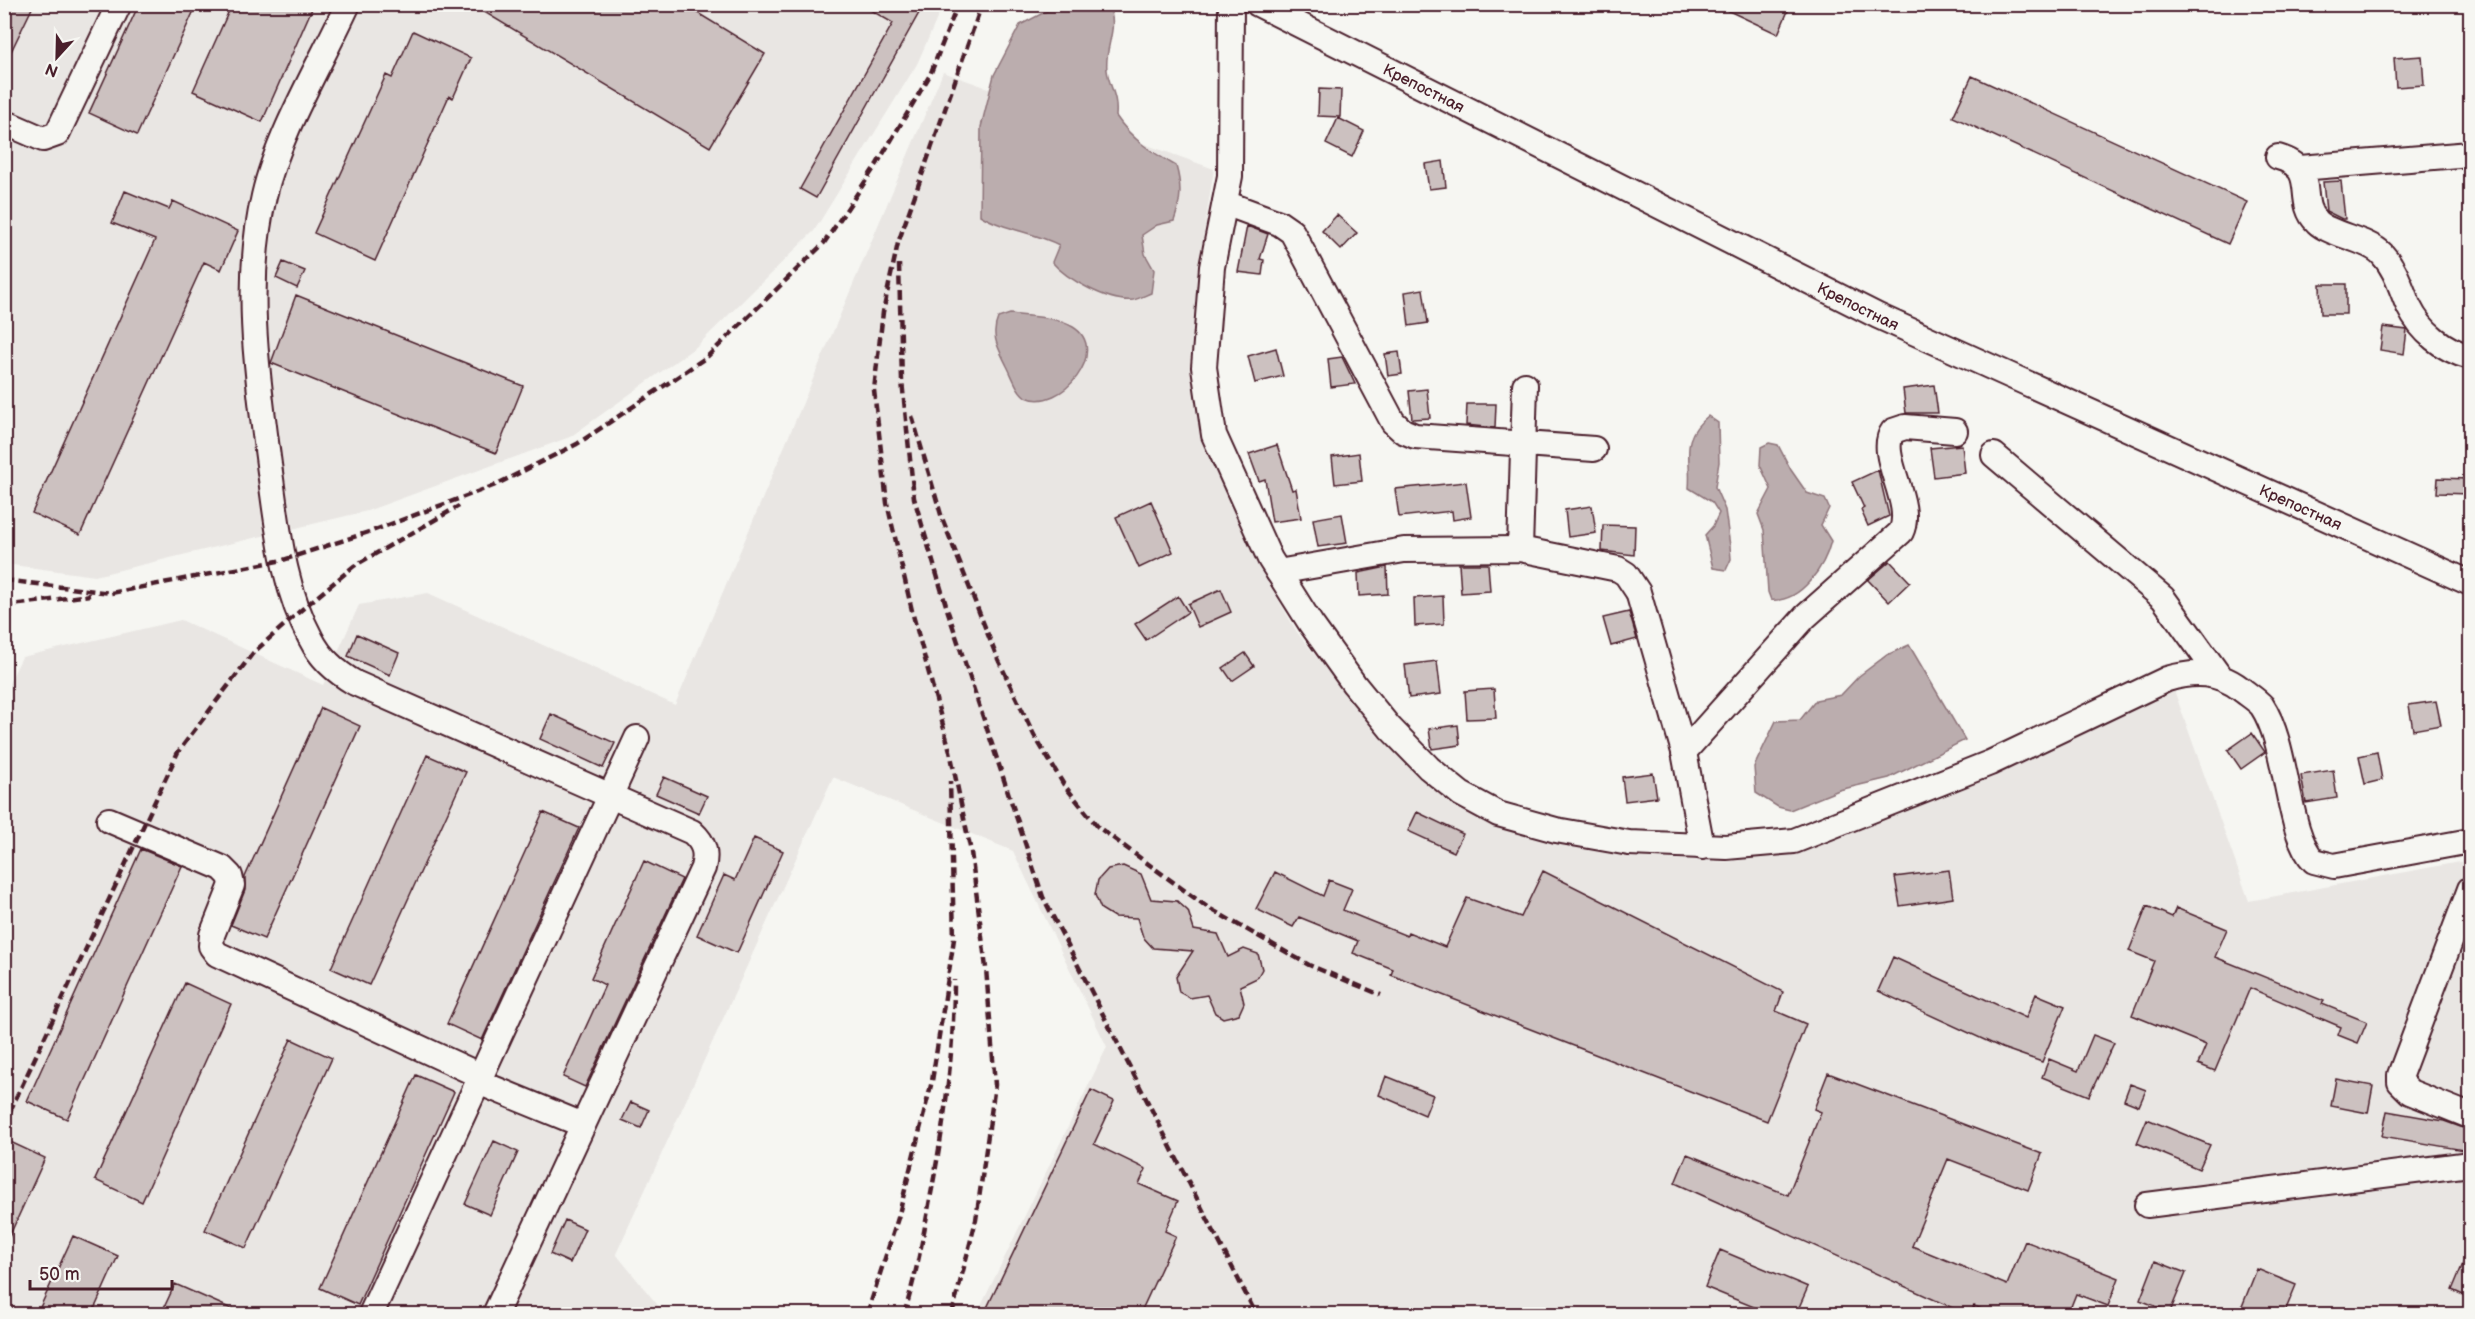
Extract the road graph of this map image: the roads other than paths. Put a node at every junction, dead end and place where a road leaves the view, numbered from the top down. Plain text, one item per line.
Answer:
1 (119, 4) edge
2 (348, 4) edge
3 (1231, 4) edge
4 (1258, 4) edge
5 (4, 122) edge
6 (2470, 154) edge
7 (2278, 157) dead end
8 (2300, 168) junction
9 (1225, 203) junction
10 (2470, 357) edge
11 (1525, 385) dead end
12 (1955, 431) dead end
13 (1523, 443) junction
14 (1594, 449) dead end
15 (1994, 455) dead end
16 (1520, 549) junction
17 (1278, 572) junction
18 (2470, 583) edge
19 (2220, 677) junction
20 (637, 738) dead end
21 (1684, 752) junction
22 (610, 796) junction
23 (110, 820) dead end
24 (2470, 841) edge
25 (1702, 847) junction
26 (2470, 889) edge
27 (480, 1079) junction
28 (2470, 1116) edge
29 (583, 1125) junction
30 (2470, 1164) edge
31 (2147, 1205) dead end
32 (371, 1314) edge
33 (495, 1314) edge

1 - 5 street
2 - 22 street
3 - 9 street
4 - 18 street, Крепостная
6 - 8 street
7 - 8 street
8 - 10 street
9 - 13 street
9 - 17 street
11 - 13 street
12 - 21 street
13 - 14 street
13 - 16 street
15 - 19 street
16 - 17 street
16 - 21 street
17 - 25 street
19 - 24 street
19 - 25 street
20 - 22 street
21 - 25 street
22 - 27 street
22 - 29 street
23 - 27 street
26 - 28 street
27 - 29 street
27 - 32 street
29 - 33 street
30 - 31 street

